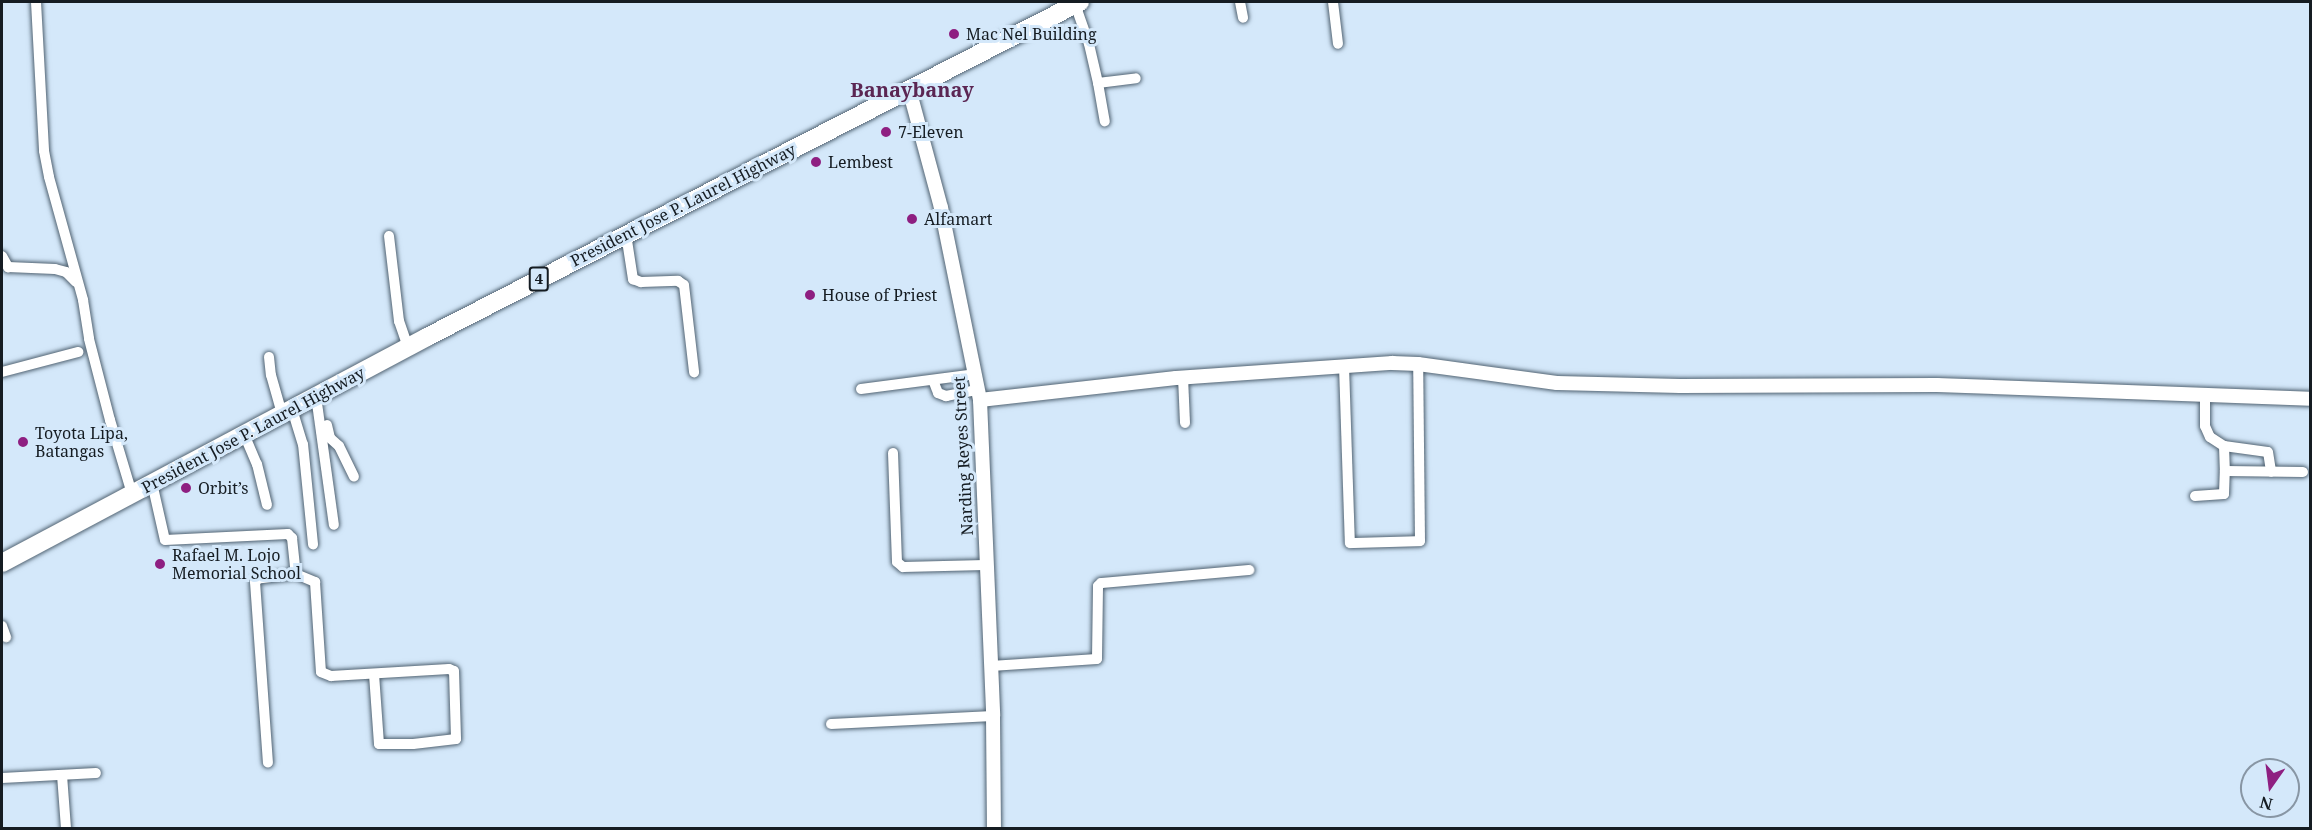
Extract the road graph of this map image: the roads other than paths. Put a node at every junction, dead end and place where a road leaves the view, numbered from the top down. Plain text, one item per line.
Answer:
1 (36, 2) edge
2 (1240, 2) edge
3 (1333, 2) edge
4 (1078, 3) edge
5 (1243, 18) dead end
6 (1338, 44) dead end
7 (1136, 78) dead end
8 (1098, 83) junction
9 (909, 89) junction
10 (1105, 121) dead end
11 (626, 234) junction
12 (389, 236) dead end
13 (2, 256) edge
14 (78, 285) junction
15 (408, 347) junction
16 (78, 352) dead end
17 (269, 357) dead end
18 (1418, 364) junction
19 (1344, 366) junction
20 (2, 372) edge
21 (694, 372) dead end
22 (976, 374) junction
23 (1183, 377) junction
24 (933, 380) junction
25 (861, 389) dead end
26 (319, 394) junction
27 (2205, 394) junction
28 (979, 395) junction
29 (2310, 399) edge
30 (287, 411) junction
31 (1185, 423) dead end
32 (244, 434) junction
33 (2224, 446) junction
34 (893, 453) dead end
35 (2225, 471) junction
36 (2271, 472) junction
37 (2303, 472) dead end
38 (354, 477) dead end
39 (152, 483) junction
40 (132, 494) junction
41 (2195, 496) dead end
42 (267, 505) dead end
43 (334, 525) dead end
44 (313, 545) dead end
45 (2, 563) edge
46 (985, 565) junction
47 (1249, 570) dead end
48 (296, 574) junction
49 (2, 626) edge
50 (6, 637) dead end
51 (991, 666) junction
52 (374, 674) junction
53 (993, 716) junction
54 (831, 724) dead end
55 (268, 763) dead end
56 (96, 773) dead end
57 (62, 775) junction
58 (2, 778) edge
59 (66, 828) edge
60 (994, 828) edge

1 - 14 street
2 - 5 street
3 - 6 street
4 - 8 street
4 - 9 highway, President Jose P. Laurel Highway / 4
7 - 8 street
8 - 10 street
9 - 11 highway, President Jose P. Laurel Highway / 4
9 - 22 street, Narding Reyes Street
11 - 15 highway, President Jose P. Laurel Highway / 4
11 - 21 street
12 - 15 street
13 - 14 street
14 - 40 street
15 - 26 highway, President Jose P. Laurel Highway / 4
16 - 20 street
17 - 30 street
18 - 19 street
18 - 19 street
18 - 27 street
19 - 23 street
22 - 24 street
22 - 28 street, Narding Reyes Street
23 - 28 street
23 - 31 street
24 - 25 street
24 - 28 street
26 - 30 highway, President Jose P. Laurel Highway / 4
26 - 38 street
26 - 43 street
27 - 29 street
27 - 33 street
28 - 46 street, Narding Reyes Street
30 - 32 highway, President Jose P. Laurel Highway / 4
30 - 44 street
32 - 39 highway, President Jose P. Laurel Highway / 4
32 - 42 street
33 - 35 street
33 - 36 street
34 - 46 street
35 - 36 street
35 - 41 street
36 - 37 street
39 - 40 highway, President Jose P. Laurel Highway / 4
39 - 48 street
40 - 45 highway, President Jose P. Laurel Highway / 4
46 - 51 street, Narding Reyes Street
47 - 51 street
48 - 52 street
48 - 55 street
49 - 50 street
51 - 53 street, Narding Reyes Street
52 - 52 street
53 - 54 street
53 - 60 street, Narding Reyes Street
56 - 57 street
57 - 58 street
57 - 59 street

